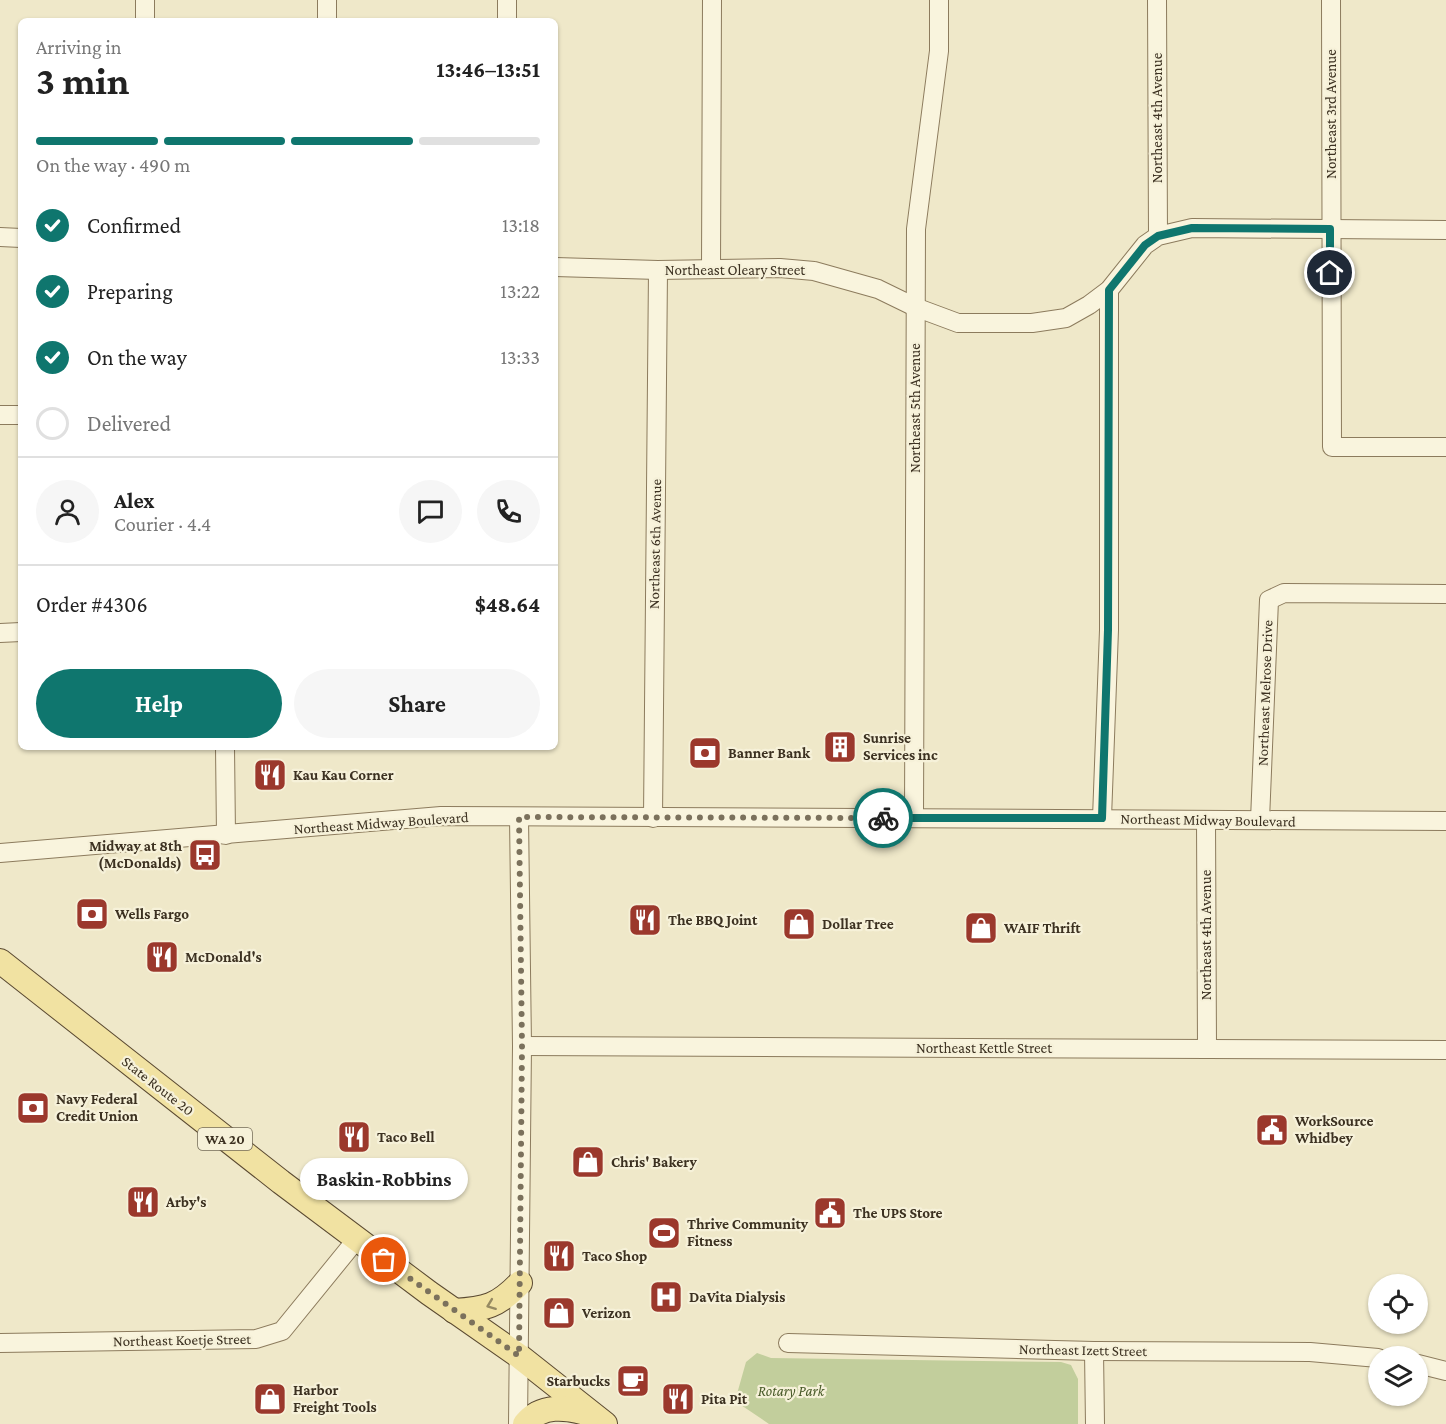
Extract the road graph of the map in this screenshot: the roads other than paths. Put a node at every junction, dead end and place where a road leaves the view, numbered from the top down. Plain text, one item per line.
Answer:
1 (145, 0) edge
2 (327, 0) edge
3 (507, 0) edge
4 (712, 0) edge
5 (939, 0) edge
6 (1157, 0) edge
7 (1331, 0) edge
8 (146, 18) edge
9 (327, 18) edge
10 (507, 18) edge
11 (1330, 229) junction
12 (1446, 230) edge
13 (1158, 236) junction
14 (0, 237) edge
15 (18, 238) edge
16 (558, 267) edge
17 (711, 269) junction
18 (658, 270) junction
19 (1109, 290) junction
20 (915, 307) junction
21 (18, 415) edge
22 (0, 416) edge
23 (1446, 447) edge
24 (1446, 594) edge
25 (18, 632) edge
26 (0, 633) edge
27 (225, 750) edge
28 (519, 817) junction
29 (653, 818) junction
30 (914, 818) junction
31 (1102, 818) junction
32 (1206, 820) junction
33 (1260, 820) junction
34 (1446, 821) edge
35 (226, 835) junction
36 (0, 853) edge
37 (0, 961) edge
38 (522, 1046) junction
39 (1207, 1049) junction
40 (1446, 1050) edge
41 (356, 1240) junction
42 (520, 1282) junction
43 (454, 1311) junction
44 (0, 1343) edge
45 (788, 1343) dead end
46 (1094, 1351) junction
47 (519, 1356) junction
48 (1368, 1357) edge
49 (1428, 1366) edge
50 (1446, 1371) edge
51 (599, 1419) edge
52 (518, 1424) edge
53 (525, 1424) edge
54 (1095, 1424) edge

1 - 8 street
2 - 9 street
3 - 10 street
4 - 17 street
5 - 20 street, Northeast 5th Avenue
6 - 13 street, Northeast 4th Avenue
7 - 11 street, Northeast 3rd Avenue
11 - 12 street, Northeast Oleary Street
11 - 13 street, Northeast Oleary Street
11 - 23 street, Northeast 3rd Avenue
13 - 19 street, Northeast Oleary Street
14 - 15 street
16 - 18 street, Northeast Oleary Street
17 - 18 street, Northeast Oleary Street
17 - 20 street, Northeast Oleary Street
18 - 29 street, Northeast 6th Avenue
19 - 20 street, Northeast Oleary Street
19 - 31 street
20 - 30 street, Northeast 5th Avenue
21 - 22 street
24 - 33 street, Northeast Melrose Drive
25 - 26 street
27 - 35 street
28 - 29 street, Northeast Midway Boulevard
28 - 35 street, Northeast Midway Boulevard
28 - 38 street
29 - 30 street, Northeast Midway Boulevard
30 - 31 street, Northeast Midway Boulevard
31 - 32 street, Northeast Midway Boulevard
32 - 33 street, Northeast Midway Boulevard
32 - 39 street, Northeast 4th Avenue
33 - 34 street, Northeast Midway Boulevard
35 - 36 street, Northeast Midway Boulevard
37 - 41 main road, State Route 20 / WA 20
38 - 39 street, Northeast Kettle Street
38 - 42 street
39 - 40 street, Northeast Kettle Street
41 - 43 main road, State Route 20 / WA 20
41 - 44 street, Northeast Koetje Street
42 -> 43 main road
42 - 47 street
43 - 47 main road, State Route 20 / WA 20
45 - 46 street, Northeast Izett Street
46 - 48 street, Northeast Izett Street
46 - 54 street
47 - 51 main road, State Route 20 / WA 20
47 - 52 street
49 - 50 street
51 - 53 main road

